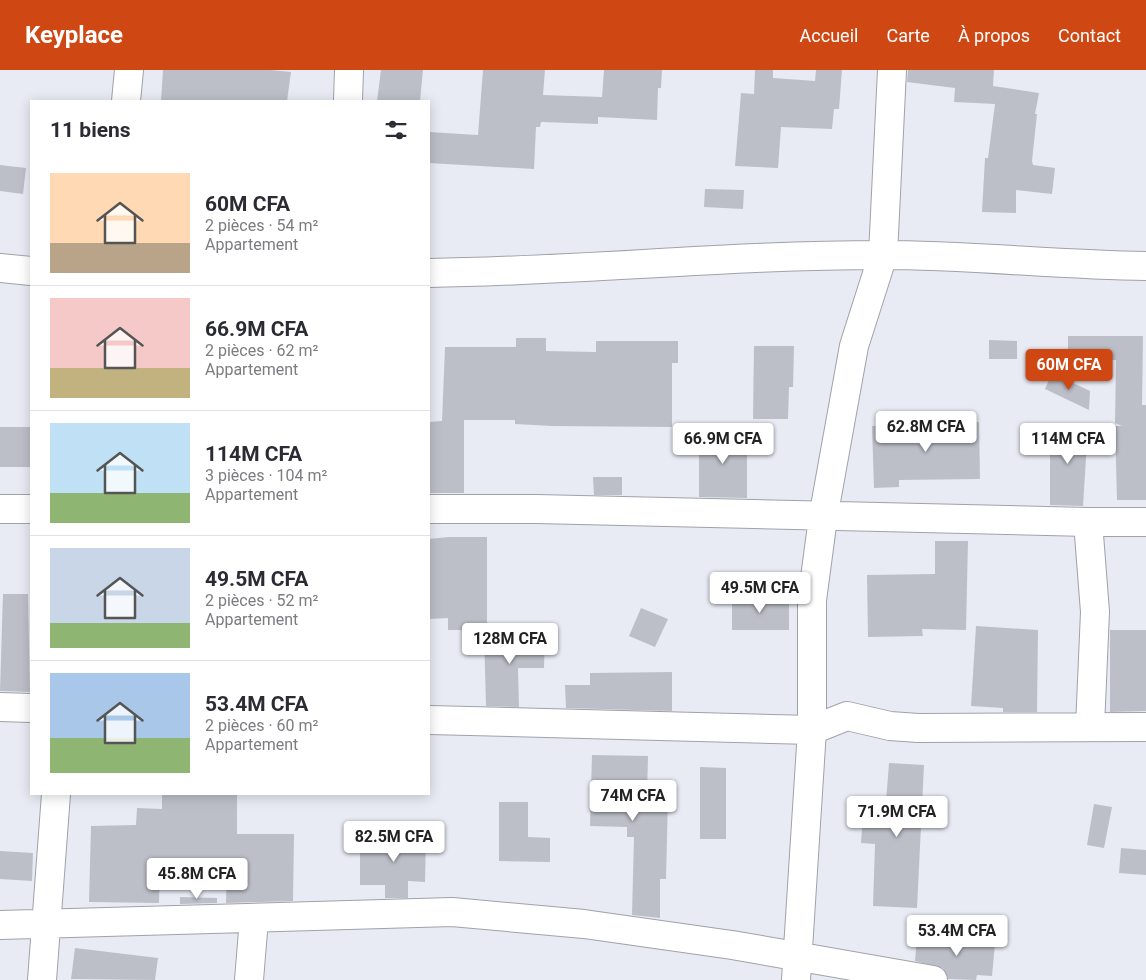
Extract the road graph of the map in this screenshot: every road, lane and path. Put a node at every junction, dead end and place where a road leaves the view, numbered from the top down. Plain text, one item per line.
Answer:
1 (129, 70) edge
2 (349, 70) edge
3 (892, 70) edge
4 (126, 100) edge
5 (348, 100) edge
6 (883, 255) junction
7 (1146, 266) edge
8 (0, 268) edge
9 (30, 271) edge
10 (430, 273) edge
11 (0, 509) edge
12 (30, 509) edge
13 (430, 509) edge
14 (823, 518) junction
15 (1088, 522) junction
16 (1146, 522) edge
17 (0, 707) edge
18 (30, 708) edge
19 (430, 720) edge
20 (1090, 727) junction
21 (1146, 727) edge
22 (812, 730) junction
23 (56, 795) edge
24 (254, 919) junction
25 (48, 924) junction
26 (0, 925) edge
27 (797, 968) edge
28 (42, 980) edge
29 (249, 980) edge
30 (933, 980) edge

1 - 4 street
2 - 5 street
3 - 6 street
6 - 7 street
6 - 10 street
6 - 14 street
8 - 9 street
11 - 12 street
13 - 14 street
14 - 15 street
14 - 22 street
15 - 16 street
15 - 20 street
17 - 18 street
19 - 22 street
20 - 21 street
20 - 22 street
22 - 27 street
23 - 25 street
24 - 25 street
24 - 27 street
24 - 29 street
25 - 26 street
25 - 28 street
27 - 30 street

